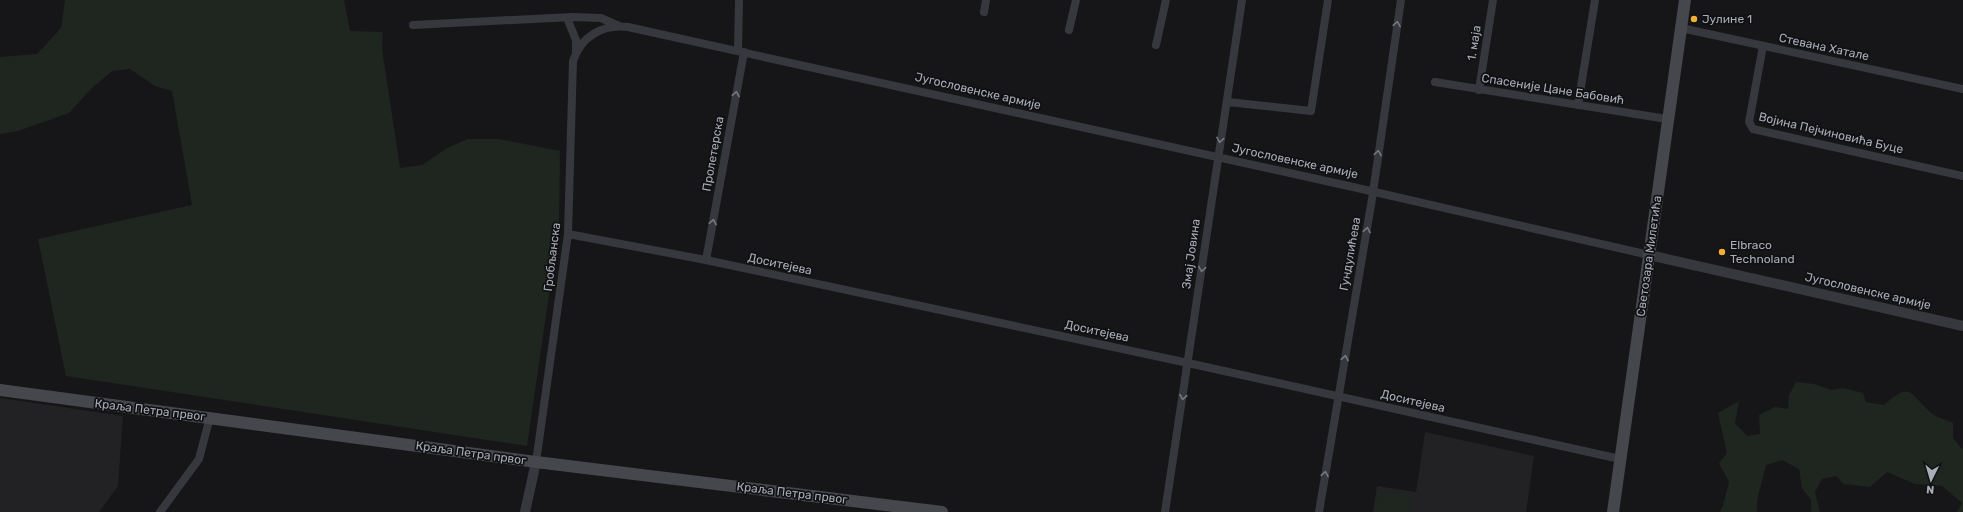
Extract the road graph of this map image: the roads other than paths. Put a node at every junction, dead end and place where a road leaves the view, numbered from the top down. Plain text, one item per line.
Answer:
1 (739, 0) edge
2 (986, 0) edge
3 (1076, 0) edge
4 (1166, 0) edge
5 (1242, 0) edge
6 (1328, 0) edge
7 (1401, 0) edge
8 (1493, 0) edge
9 (1595, 0) edge
10 (1685, 0) edge
11 (984, 12) dead end
12 (567, 18) junction
13 (413, 25) dead end
14 (620, 26) junction
15 (1681, 28) junction
16 (1069, 30) dead end
17 (1156, 45) dead end
18 (1763, 46) junction
19 (741, 51) junction
20 (576, 53) junction
21 (1435, 82) dead end
22 (1963, 88) edge
23 (1479, 90) junction
24 (1228, 102) junction
25 (1578, 106) junction
26 (1667, 119) junction
27 (1217, 158) junction
28 (1963, 176) edge
29 (1372, 191) junction
30 (568, 234) junction
31 (1648, 255) junction
32 (706, 260) junction
33 (1963, 326) edge
34 (1188, 363) junction
35 (0, 390) edge
36 (1339, 396) junction
37 (210, 417) junction
38 (1620, 458) junction
39 (536, 462) junction
40 (872, 508) edge
41 (160, 512) edge
42 (526, 512) edge
43 (942, 512) edge
44 (1165, 512) edge
45 (1319, 512) edge
46 (1613, 512) edge

1 - 19 street, Пролетерска
2 - 11 street
3 - 16 street
4 - 17 street
5 - 24 street, Змај Јовина
6 - 24 street
29 -> 7 street, Гундулићева
8 - 23 street, 1. маја
9 - 25 street
10 - 15 main road, Светозара Милетића
12 - 13 street, Југословенске армије
12 - 14 street, Југословенске армије
12 - 20 street
14 - 19 street, Југословенске армије
14 - 20 street, Југословенске армије
15 - 18 street, Стевана Хатале
15 - 26 main road, Светозара Милетића
18 - 22 street, Стевана Хатале
18 - 28 street, Војина Пејчиновића Буце
19 - 27 street, Југословенске армије
32 -> 19 street, Пролетерска
20 - 30 street, Гробљанска
21 - 23 street, Спасеније Цане Бабовић
23 - 25 street, Спасеније Цане Бабовић
24 -> 27 street, Змај Јовина
25 - 26 street, Спасеније Цане Бабовић
26 - 31 main road, Светозара Милетића
27 - 29 street, Југословенске армије
27 -> 34 street, Змај Јовина
29 - 31 street, Југословенске армије
36 -> 29 street, Гундулићева
30 - 32 street, Доситејева
30 - 39 street, Гробљанска
31 - 33 street, Југословенске армије
31 - 38 main road, Светозара Милетића
32 - 34 street, Доситејева
34 - 36 street, Доситејева
34 -> 44 street, Змај Јовина
35 - 37 main road, Краља Петра првог
36 - 38 street, Доситејева
45 -> 36 street, Гундулићева
37 - 39 main road, Краља Петра првог
37 - 41 street
38 - 46 main road, Светозара Милетића
39 - 40 main road, Краља Петра првог
39 - 42 street
40 - 43 main road, Краља Петра првог

